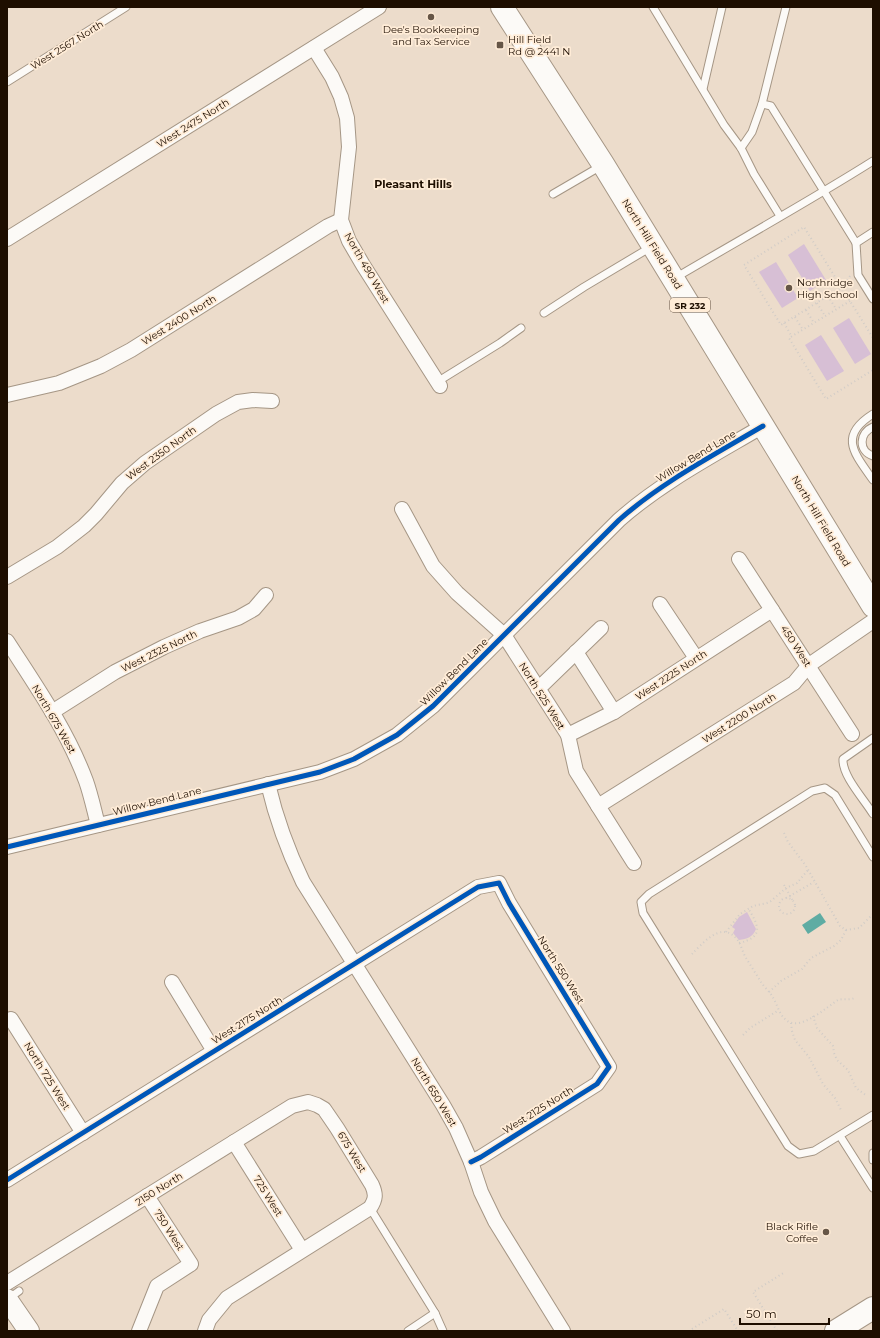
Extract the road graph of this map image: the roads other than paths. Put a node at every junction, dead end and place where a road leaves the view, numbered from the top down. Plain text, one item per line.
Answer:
1 (126, 7) edge
2 (378, 7) edge
3 (502, 7) edge
4 (653, 7) edge
5 (722, 7) edge
6 (786, 7) edge
7 (314, 48) junction
8 (7, 82) edge
9 (702, 90) junction
10 (762, 104) junction
11 (741, 148) junction
12 (873, 161) edge
13 (603, 164) junction
14 (824, 192) junction
15 (552, 194) dead end
16 (780, 216) junction
17 (341, 220) junction
18 (873, 232) edge
19 (7, 239) edge
20 (856, 243) junction
21 (653, 246) junction
22 (674, 279) junction
23 (873, 299) edge
24 (544, 314) dead end
25 (521, 328) dead end
26 (438, 384) joint
27 (7, 395) edge
28 (272, 401) dead end
29 (873, 414) edge
30 (763, 426) junction
31 (873, 427) edge
32 (873, 456) edge
33 (871, 472) edge
34 (873, 480) edge
35 (402, 509) dead end
36 (739, 559) dead end
37 (7, 577) edge
38 (266, 596) dead end
39 (660, 604) dead end
40 (873, 606) edge
41 (772, 610) junction
42 (873, 621) edge
43 (602, 628) dead end
44 (504, 635) junction
45 (7, 640) edge
46 (576, 652) junction
47 (696, 658) junction
48 (809, 665) junction
49 (538, 689) junction
50 (52, 712) junction
51 (614, 712) junction
52 (852, 734) dead end
53 (568, 735) junction
54 (873, 738) edge
55 (268, 784) junction
56 (598, 806) junction
57 (873, 814) edge
58 (98, 825) junction
59 (7, 847) edge
60 (873, 857) edge
61 (634, 863) dead end
62 (499, 883) joint
63 (354, 965) junction
64 (172, 982) dead end
65 (11, 1019) dead end
66 (214, 1051) junction
67 (609, 1067) joint
68 (313, 1103) joint
69 (873, 1115) edge
70 (83, 1133) junction
71 (840, 1136) junction
72 (234, 1142) junction
73 (873, 1153) edge
74 (873, 1160) edge
75 (471, 1162) junction
76 (7, 1180) edge
77 (873, 1188) edge
78 (147, 1196) junction
79 (370, 1208) junction
80 (302, 1250) junction
81 (7, 1283) edge
82 (10, 1297) edge
83 (873, 1308) edge
84 (435, 1313) junction
85 (29, 1331) edge
86 (139, 1331) edge
87 (205, 1331) edge
88 (408, 1331) edge
89 (443, 1331) edge
90 (563, 1331) edge
91 (836, 1331) edge

1 - 8 lane, West 2567 North
2 - 7 street, West 2475 North
3 - 13 main road, North Hill Field Road / SR 232
4 - 9 lane
5 - 9 lane
6 - 10 lane
7 - 17 street, North 490 West
7 - 19 street, West 2475 North
9 - 11 lane
10 - 11 lane
10 - 14 lane
11 - 16 lane
12 - 14 lane
13 - 15 lane
13 - 21 main road, North Hill Field Road / SR 232
14 - 16 lane
14 - 20 lane
16 - 22 lane
17 - 26 street, North 490 West
17 - 27 street, West 2400 North
18 - 20 lane
20 - 23 lane
21 - 22 main road, North Hill Field Road / SR 232
21 - 24 lane
22 - 30 main road, North Hill Field Road / SR 232
25 - 26 lane
28 - 37 street, West 2350 North
29 - 33 lane
30 - 40 main road, North Hill Field Road / SR 232
30 - 44 street, Willow Bend Lane
31 - 32 lane
33 - 34 lane
35 - 44 street, North 525 West
36 - 41 street, 450 West
38 - 50 street, West 2325 North
39 - 47 street
41 - 47 street, West 2225 North
41 - 48 street, 450 West
42 - 48 street, West 2200 North
43 - 46 street
44 - 49 street, North 525 West
44 - 55 street, Willow Bend Lane
45 - 50 street, North 675 West
46 - 49 street
46 - 51 street
47 - 51 street, West 2225 North
48 - 52 street, 450 West
48 - 56 street, West 2200 North
49 - 53 street, North 525 West
50 - 58 street, North 675 West
51 - 53 street, West 2225 North
53 - 56 street, North 525 West
54 - 57 lane
55 - 58 street, Willow Bend Lane
55 - 63 street, North 650 West
56 - 61 street, North 525 West
58 - 59 street, Willow Bend Lane
60 - 71 lane
62 - 63 street, West 2175 North
62 - 67 street, North 550 West
63 - 66 street, West 2175 North
63 - 75 street, North 650 West
64 - 66 street
65 - 70 street, North 725 West
66 - 70 street, West 2175 North
67 - 75 street, West 2125 North
68 - 72 street, 2150 North
68 - 79 street, 675 West
69 - 71 lane
70 - 76 street, West 2175 North
71 - 77 lane
72 - 78 street, 2150 North
72 - 80 street, 725 West
73 - 74 lane
75 - 90 street, North 650 West
78 - 81 street, 2150 North
78 - 86 street, 750 West
79 - 80 street
79 - 84 lane
80 - 87 street
82 - 85 street
83 - 91 main road
84 - 88 lane
84 - 89 lane

